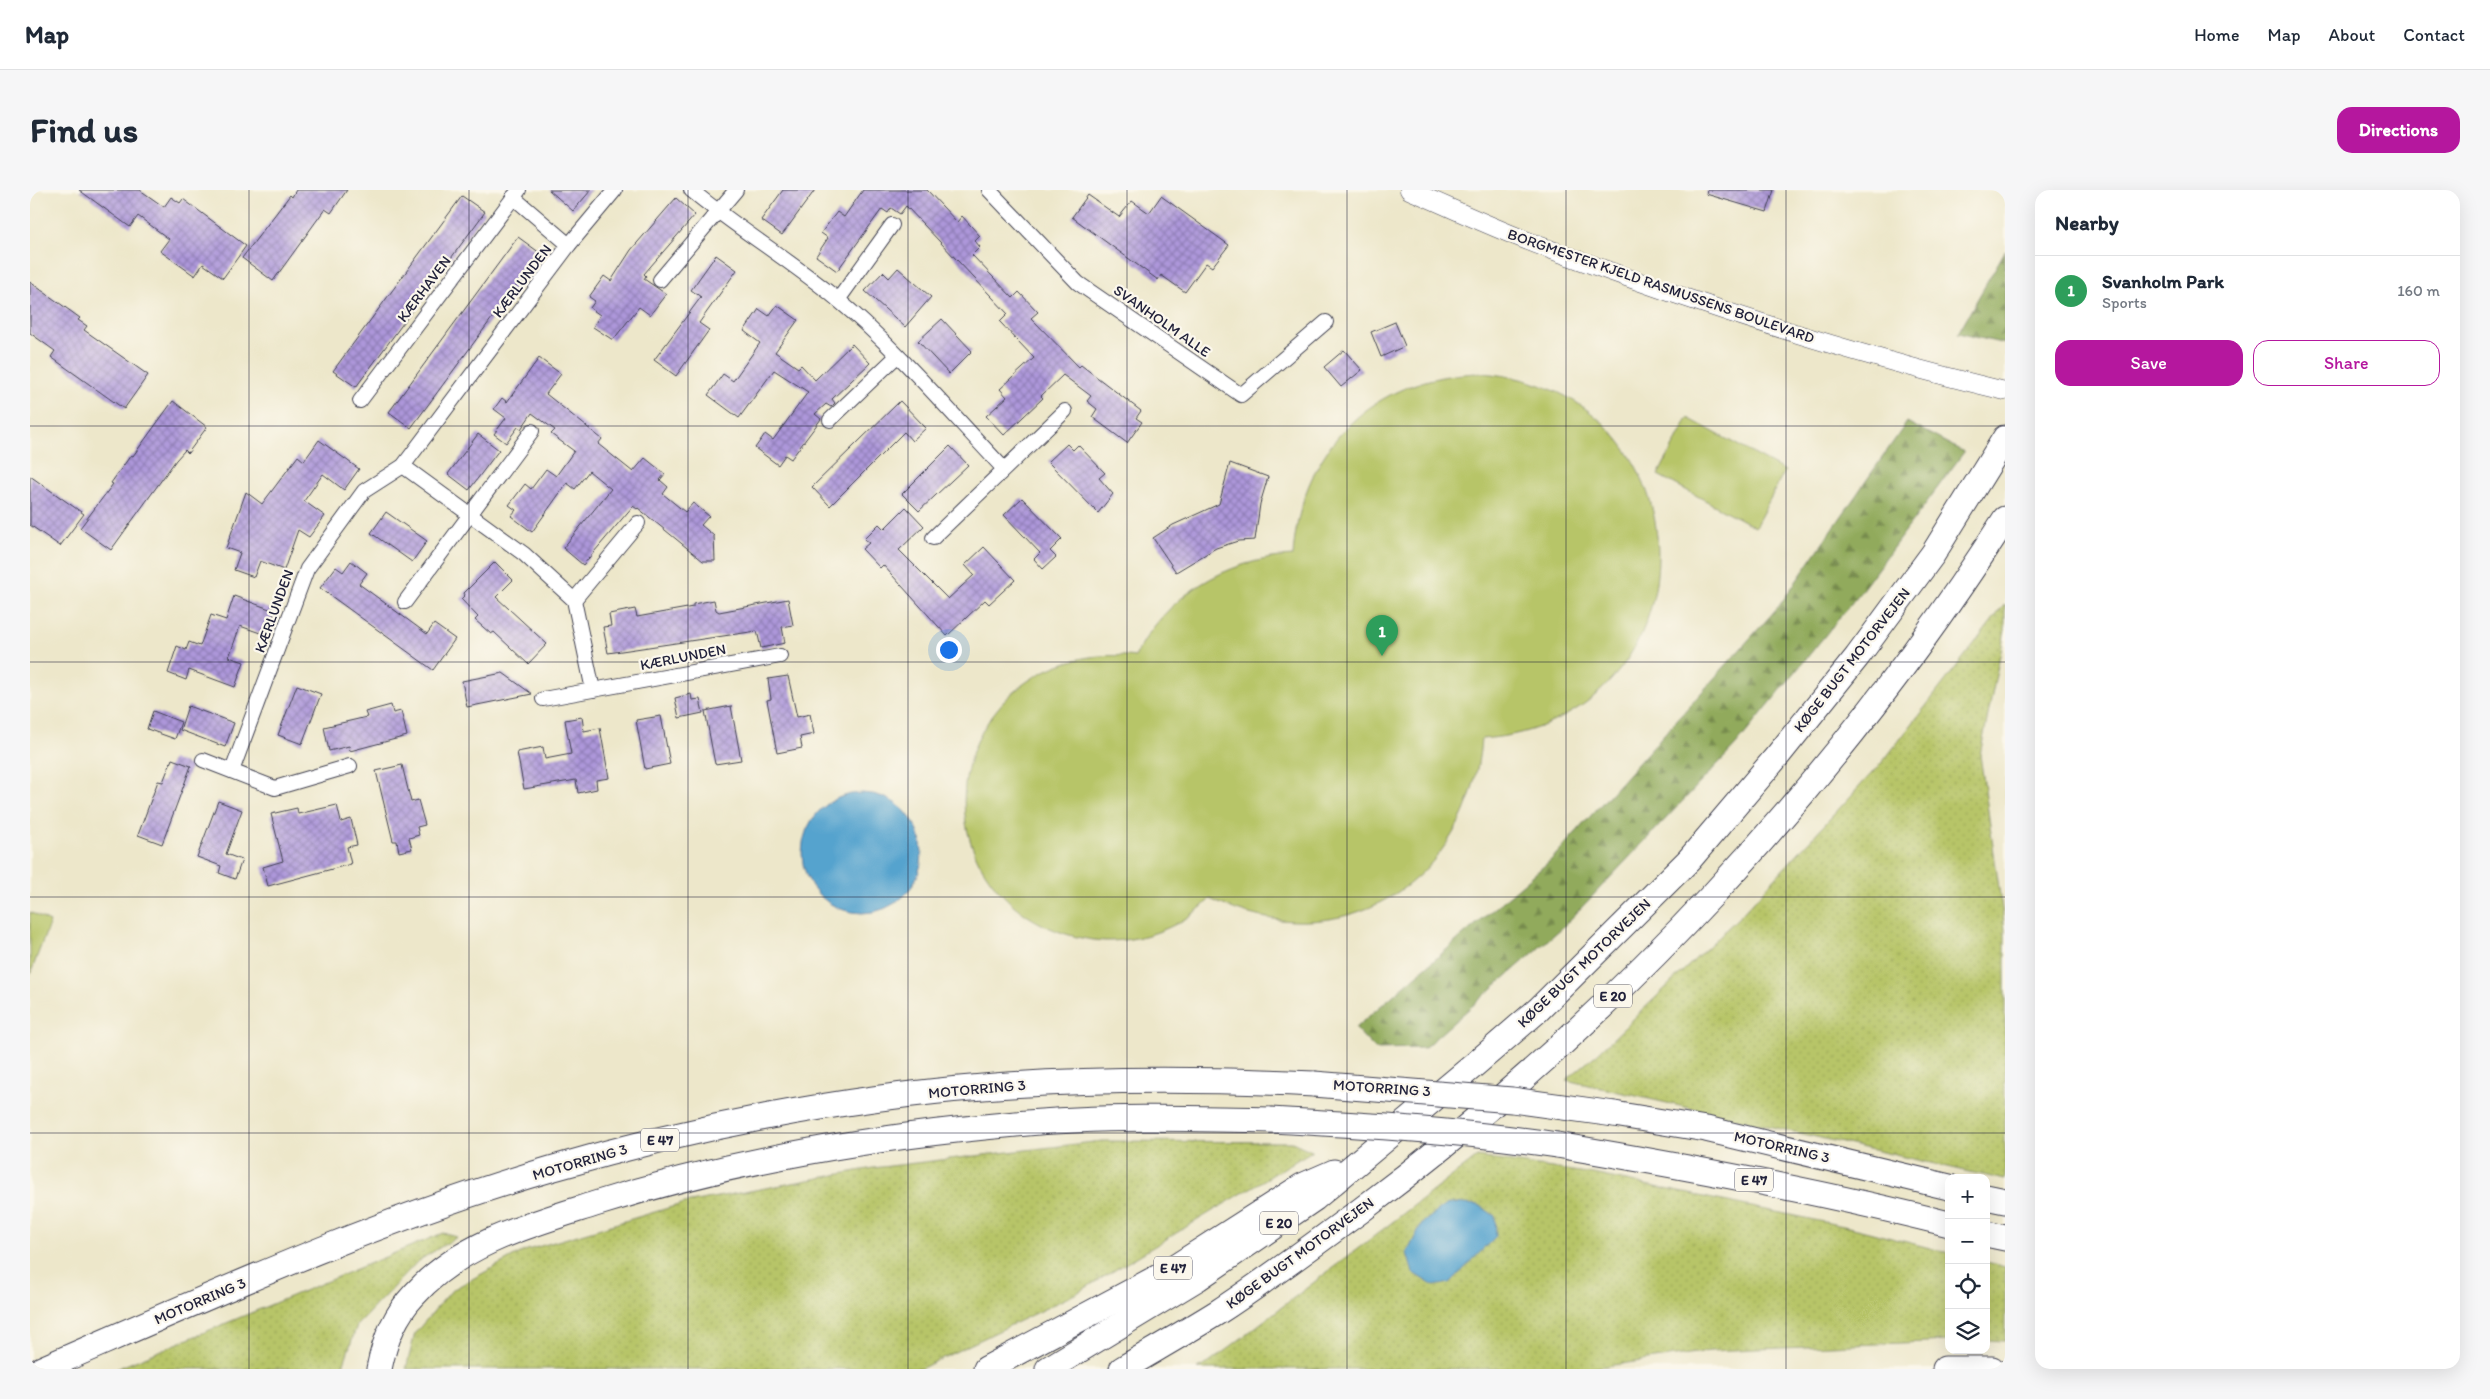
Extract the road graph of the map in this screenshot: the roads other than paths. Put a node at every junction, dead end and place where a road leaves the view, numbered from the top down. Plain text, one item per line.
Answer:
1 (615, 190) edge
2 (691, 190) edge
3 (736, 190) edge
4 (989, 190) edge
5 (1409, 190) edge
6 (516, 193) edge
7 (718, 212) junction
8 (892, 226) dead end
9 (570, 244) junction
10 (660, 280) dead end
11 (838, 300) junction
12 (1326, 322) dead end
13 (897, 356) junction
14 (2005, 391) edge
15 (360, 401) dead end
16 (1065, 411) dead end
17 (830, 420) dead end
18 (532, 432) dead end
19 (2005, 438) edge
20 (403, 466) junction
21 (1004, 469) junction
22 (470, 514) junction
23 (2005, 519) edge
24 (638, 523) dead end
25 (933, 538) dead end
26 (574, 600) junction
27 (405, 602) dead end
28 (780, 656) dead end
29 (593, 690) junction
30 (543, 700) dead end
31 (203, 760) dead end
32 (350, 766) dead end
33 (232, 771) junction
34 (1357, 1163) junction
35 (1945, 1186) edge
36 (1990, 1198) edge
37 (2005, 1202) edge
38 (1945, 1223) edge
39 (1990, 1235) edge
40 (2005, 1238) edge
41 (42, 1369) edge
42 (379, 1369) edge
43 (986, 1369) edge
44 (1048, 1369) edge
45 (1122, 1369) edge
46 (1945, 1369) edge
47 (1992, 1369) edge

1 - 9 street, KÆRLUNDEN
2 - 7 street
3 - 7 street
4 - 12 street, SVANHOLM ALLE
5 - 14 street, BORGMESTER KJELD RASMUSSENS BOULEVARD
6 - 9 street, KÆRHAVEN
6 - 15 street, KÆRHAVEN
7 - 10 street
7 - 11 street
8 - 11 street
9 - 20 street, KÆRLUNDEN
11 - 13 street
13 - 17 street
13 - 21 street
16 - 21 street
18 - 22 street
19 - 34 highway, KØGE BUGT MOTORVEJEN / E 20
20 - 22 street
20 - 33 street, KÆRLUNDEN
21 - 25 street
22 - 26 street
22 - 27 street
23 - 45 highway, KØGE BUGT MOTORVEJEN / E 20
24 - 26 street
26 - 29 street
28 - 29 street, KÆRLUNDEN
29 - 30 street, KÆRLUNDEN
31 - 33 street
32 - 33 street
34 - 43 highway, E 47
34 - 44 highway, KØGE BUGT MOTORVEJEN / E 20
35 - 41 highway, MOTORRING 3 / E 47, bridge
36 - 37 highway
38 - 42 highway, E 47, bridge
39 - 40 highway
46 - 47 highway

